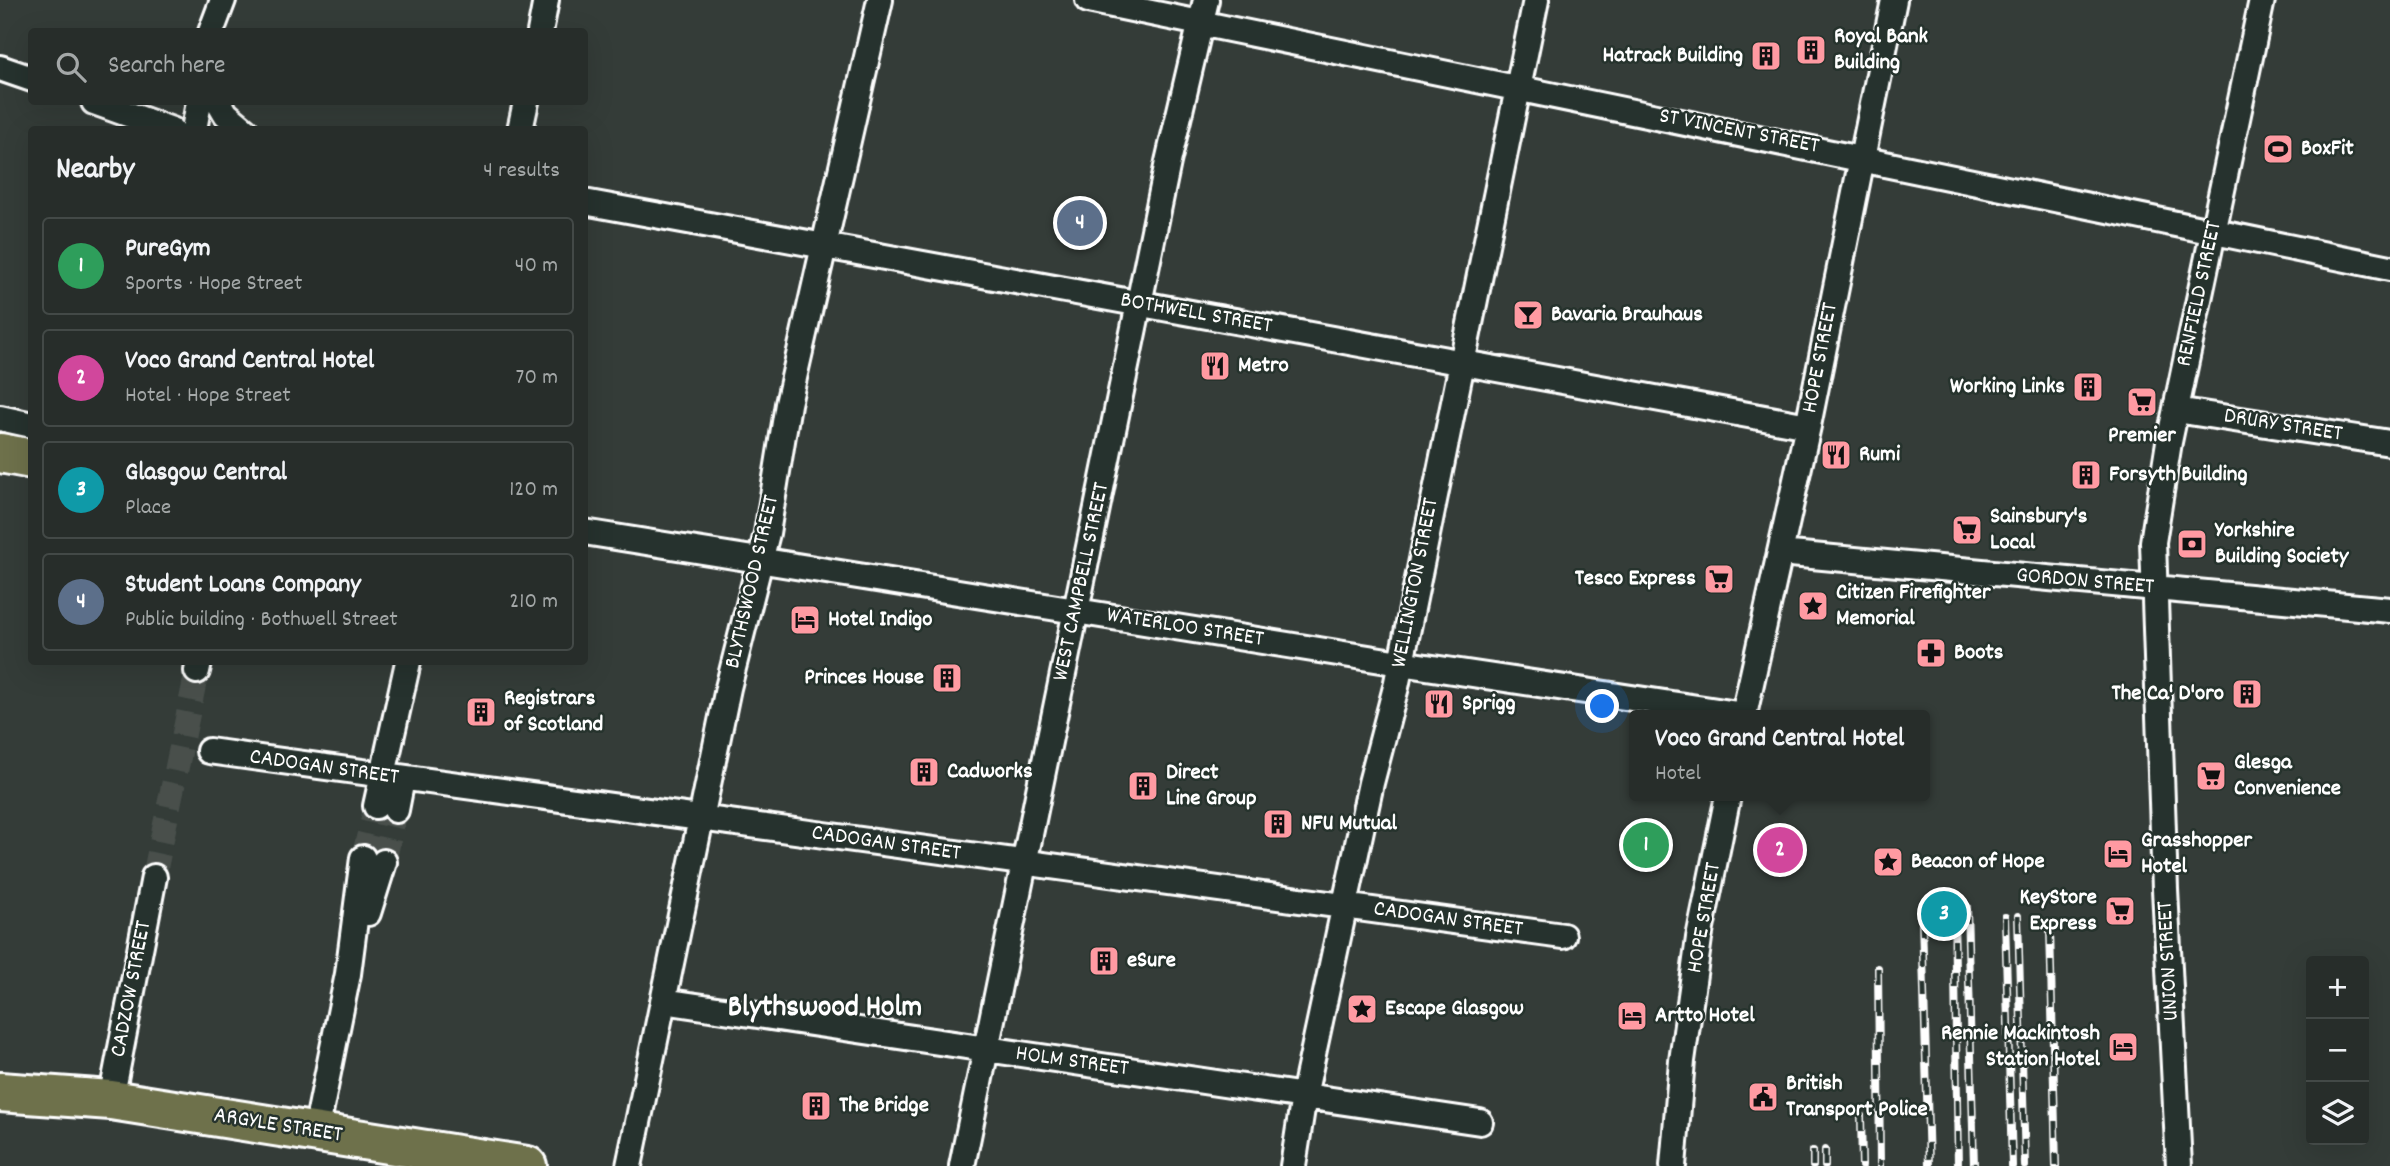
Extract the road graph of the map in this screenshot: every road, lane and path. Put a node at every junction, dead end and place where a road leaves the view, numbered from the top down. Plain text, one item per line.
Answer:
1 (223, 0) edge
2 (547, 0) edge
3 (880, 0) edge
4 (1088, 0) edge
5 (1536, 0) edge
6 (1894, 0) edge
7 (2262, 0) edge
8 (1204, 12) edge
9 (212, 28) edge
10 (541, 28) edge
11 (1518, 87) junction
12 (101, 105) edge
13 (198, 105) edge
14 (221, 105) edge
15 (525, 105) edge
16 (161, 126) edge
17 (195, 126) edge
18 (240, 126) edge
19 (521, 126) edge
20 (1860, 157) junction
21 (588, 203) edge
22 (2213, 232) junction
23 (822, 246) junction
24 (2390, 268) edge
25 (1139, 303) junction
26 (1461, 362) junction
27 (2176, 410) junction
28 (0, 418) edge
29 (28, 424) edge
30 (1808, 426) junction
31 (2390, 443) edge
32 (0, 453) edge
33 (28, 458) edge
34 (588, 533) edge
35 (1780, 553) junction
36 (761, 562) junction
37 (2155, 589) junction
38 (2390, 610) edge
39 (1076, 611) junction
40 (1400, 663) junction
41 (408, 665) edge
42 (1711, 710) edge
43 (1745, 710) edge
44 (209, 751) dead end
45 (392, 777) junction
46 (1727, 801) edge
47 (386, 808) tunnel mouth
48 (701, 818) junction
49 (374, 860) tunnel mouth
50 (1021, 863) junction
51 (154, 877) tunnel mouth
52 (1346, 906) junction
53 (1563, 936) dead end
54 (663, 1001) junction
55 (985, 1050) junction
56 (0, 1072) edge
57 (0, 1092) edge
58 (1304, 1096) junction
59 (111, 1100) junction
60 (1480, 1122) dead end
61 (316, 1132) junction
62 (443, 1159) edge
63 (527, 1166) edge
64 (628, 1166) edge
65 (961, 1166) edge
66 (1293, 1166) edge
67 (1673, 1166) edge
68 (2179, 1166) edge

1 - 9 street
2 - 10 street
3 - 23 street, BLYTHSWOOD STREET
4 - 8 street, ST VINCENT STREET
5 - 11 street, WELLINGTON STREET
6 - 20 street, HOPE STREET
7 - 22 street, RENFIELD STREET
8 - 11 street, ST VINCENT STREET
8 - 25 street, WEST CAMPBELL STREET
11 - 20 street, ST VINCENT STREET
11 - 26 street, WELLINGTON STREET
12 - 16 street
13 - 17 street
14 - 18 street
15 - 19 street
20 - 22 street, ST VINCENT STREET
20 - 30 street, HOPE STREET
21 - 23 street, BOTHWELL STREET
22 - 24 street, ST VINCENT STREET
22 - 27 street, RENFIELD STREET
23 - 25 street, BOTHWELL STREET
23 - 36 street, BLYTHSWOOD STREET
25 - 26 street, BOTHWELL STREET
25 - 39 street, WEST CAMPBELL STREET
26 - 30 street, BOTHWELL STREET
26 - 40 street, WELLINGTON STREET
27 - 31 street, DRURY STREET
27 - 37 street, RENFIELD STREET
28 - 29 street
30 - 35 street, HOPE STREET
32 - 33 main road
34 - 36 street, WATERLOO STREET
35 - 37 street, GORDON STREET
35 - 43 street, HOPE STREET
36 - 39 street, WATERLOO STREET
36 - 48 street, BLYTHSWOOD STREET
37 - 38 street, GORDON STREET
37 - 68 street, UNION STREET
39 - 40 street, WATERLOO STREET
39 - 50 street, WEST CAMPBELL STREET
40 - 42 street, WATERLOO STREET
40 - 52 street, WELLINGTON STREET
41 - 45 street
44 - 45 street, CADOGAN STREET
45 - 47 street
45 - 48 street, CADOGAN STREET
46 - 67 street, HOPE STREET
48 - 50 street, CADOGAN STREET
48 - 54 street, BLYTHSWOOD STREET
49 - 61 street
50 - 52 street, CADOGAN STREET
50 - 55 street, WEST CAMPBELL STREET
51 - 59 street, CADZOW STREET
52 - 53 street, CADOGAN STREET
52 - 58 street, WELLINGTON STREET
54 - 55 street, HOLM STREET
54 - 64 street, BLYTHSWOOD STREET
55 - 58 street, HOLM STREET
55 - 65 street, WEST CAMPBELL STREET
56 - 59 main road, ARGYLE STREET
57 - 59 main road, ARGYLE STREET
58 - 60 street, HOLM STREET
58 - 66 street, WELLINGTON STREET
59 - 61 main road, ARGYLE STREET
61 - 62 main road, ARGYLE STREET
62 - 63 main road, ARGYLE STREET

